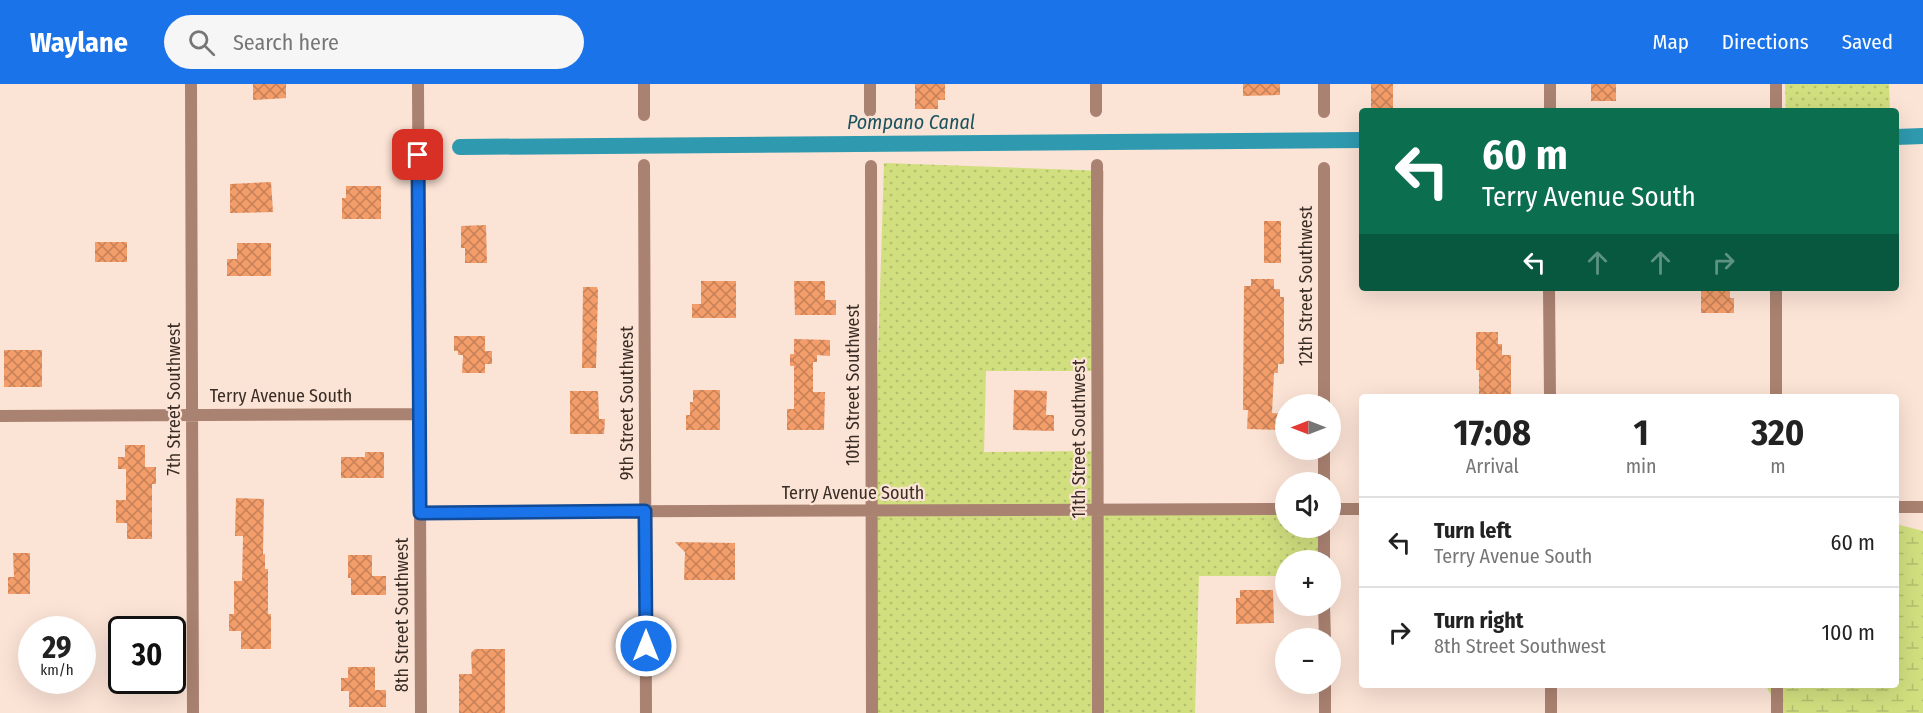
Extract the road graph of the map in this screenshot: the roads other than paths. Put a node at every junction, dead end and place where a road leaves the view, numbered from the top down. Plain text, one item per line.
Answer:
1 (191, 84) edge
2 (418, 84) edge
3 (644, 84) edge
4 (870, 84) edge
5 (1096, 84) edge
6 (1324, 84) edge
7 (1550, 84) edge
8 (1776, 84) edge
9 (1550, 108) edge
10 (1776, 108) dead end
11 (870, 111) dead end
12 (1096, 111) dead end
13 (1324, 112) dead end
14 (644, 116) dead end
15 (644, 165) dead end
16 (1097, 165) dead end
17 (871, 166) dead end
18 (1324, 168) dead end
19 (1549, 291) edge
20 (1776, 291) edge
21 (1324, 394) edge
22 (1550, 394) edge
23 (1776, 394) edge
24 (419, 414) junction
25 (192, 415) junction
26 (0, 416) edge
27 (1899, 507) edge
28 (1923, 507) edge
29 (1275, 509) edge
30 (1341, 509) edge
31 (1359, 509) edge
32 (1097, 510) junction
33 (645, 511) junction
34 (872, 512) junction
35 (420, 513) junction
36 (1551, 688) edge
37 (1777, 688) edge
38 (1325, 694) edge
39 (193, 713) edge
40 (421, 713) edge
41 (646, 713) edge
42 (872, 713) edge
43 (1098, 713) edge
44 (1325, 713) edge
45 (1551, 713) edge
46 (1777, 713) edge

1 - 25 street, 7th Street Southwest
2 - 24 street, 8th Street Southwest
3 - 14 street
4 - 11 street
5 - 12 street
6 - 13 street
7 - 9 street
8 - 10 street
15 - 33 street, 9th Street Southwest
16 - 32 street, 11th Street Southwest
17 - 34 street, 10th Street Southwest
18 - 21 street, 12th Street Southwest
19 - 22 street
20 - 23 street
24 - 25 street, Terry Avenue South
24 - 35 street, 8th Street Southwest
25 - 26 street, Terry Avenue South
25 - 39 street, 7th Street Southwest
27 - 28 street
29 - 32 street, Terry Avenue South
30 - 31 street
32 - 34 street, Terry Avenue South
32 - 43 street, 11th Street Southwest
33 - 34 street, Terry Avenue South
33 - 35 street, Terry Avenue South
33 - 41 street, 9th Street Southwest
34 - 42 street, 10th Street Southwest
35 - 40 street, 8th Street Southwest
36 - 45 street
37 - 46 street
38 - 44 street

